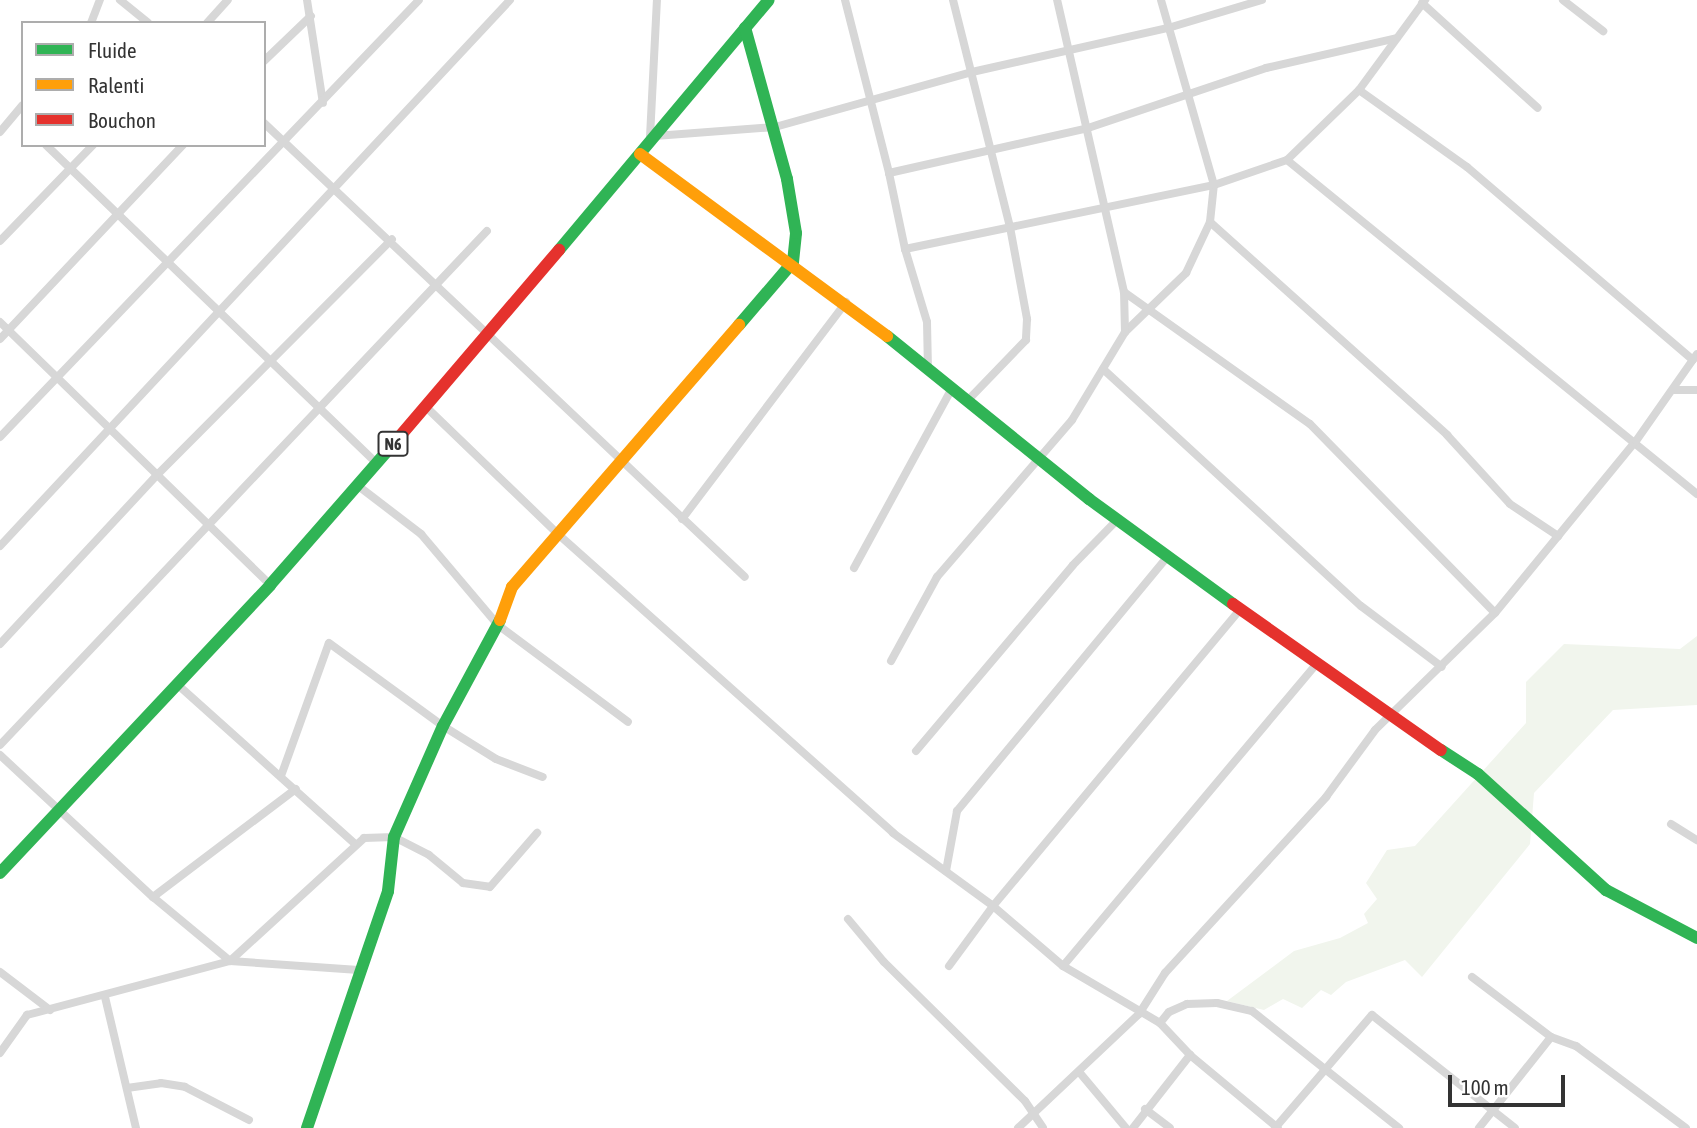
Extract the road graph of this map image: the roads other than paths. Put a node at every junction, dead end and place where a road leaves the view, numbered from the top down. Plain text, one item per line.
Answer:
1 (100, 0) edge
2 (120, 0) edge
3 (228, 0) edge
4 (307, 0) edge
5 (419, 0) edge
6 (510, 0) edge
7 (657, 0) edge
8 (769, 0) edge
9 (845, 0) edge
10 (953, 0) edge
11 (1057, 0) edge
12 (1161, 0) edge
13 (1262, 0) edge
14 (1563, 0) edge
15 (1423, 2) edge
16 (311, 16) junction
17 (92, 21) edge
18 (146, 21) edge
19 (209, 21) edge
20 (745, 28) junction
21 (1168, 28) junction
22 (1603, 31) dead end
23 (1396, 38) junction
24 (1070, 49) junction
25 (266, 59) edge
26 (972, 72) junction
27 (1359, 90) junction
28 (1188, 97) junction
29 (872, 99) junction
30 (323, 103) junction
31 (21, 108) edge
32 (1538, 108) dead end
33 (15, 115) junction
34 (21, 121) edge
35 (266, 125) edge
36 (775, 127) junction
37 (1088, 128) junction
38 (0, 132) edge
39 (652, 138) junction
40 (286, 142) junction
41 (48, 147) edge
42 (91, 147) edge
43 (181, 147) edge
44 (991, 150) junction
45 (640, 154) junction
46 (1287, 160) junction
47 (70, 169) junction
48 (889, 173) junction
49 (1214, 185) junction
50 (336, 189) junction
51 (1104, 206) junction
52 (119, 214) junction
53 (1210, 222) junction
54 (1010, 227) junction
55 (487, 231) dead end
56 (392, 239) junction
57 (0, 241) edge
58 (905, 249) junction
59 (793, 262) junction
60 (169, 263) junction
61 (435, 285) junction
62 (1124, 292) junction
63 (846, 302) junction
64 (218, 310) junction
65 (1152, 310) junction
66 (0, 322) edge
67 (8, 330) junction
68 (1125, 332) junction
69 (486, 335) junction
70 (0, 339) edge
71 (1695, 357) edge
72 (271, 359) junction
73 (928, 368) junction
74 (1103, 369) junction
75 (55, 375) junction
76 (952, 388) junction
77 (1674, 390) junction
78 (1697, 390) edge
79 (968, 400) junction
80 (319, 405) junction
81 (426, 407) junction
82 (112, 429) junction
83 (0, 437) edge
84 (1636, 441) junction
85 (1037, 457) junction
86 (376, 463) junction
87 (623, 463) junction
88 (159, 473) junction
89 (356, 485) junction
90 (1697, 494) edge
91 (682, 519) junction
92 (1118, 519) junction
93 (211, 523) junction
94 (559, 535) junction
95 (1559, 536) junction
96 (0, 546) edge
97 (1169, 555) junction
98 (853, 568) dead end
99 (745, 577) dead end
100 (270, 584) junction
101 (1240, 610) junction
102 (1495, 612) junction
103 (498, 625) junction
104 (0, 644) edge
105 (891, 661) dead end
106 (1315, 666) junction
107 (1442, 667) junction
108 (178, 685) junction
109 (1388, 718) junction
110 (628, 722) dead end
111 (443, 726) junction
112 (0, 745) edge
113 (916, 751) dead end
114 (0, 755) edge
115 (281, 776) junction
116 (543, 777) dead end
117 (296, 789) junction
118 (58, 811) junction
119 (1671, 824) dead end
120 (537, 833) dead end
121 (394, 837) junction
122 (1697, 840) edge
123 (355, 844) junction
124 (946, 871) junction
125 (0, 873) edge
126 (153, 897) junction
127 (993, 906) junction
128 (848, 919) dead end
129 (1697, 938) edge
130 (230, 961) junction
131 (949, 966) dead end
132 (1063, 966) junction
133 (359, 970) junction
134 (0, 972) edge
135 (1472, 977) dead end
136 (105, 997) junction
137 (50, 1010) junction
138 (1139, 1014) junction
139 (1160, 1023) junction
140 (1551, 1037) junction
141 (0, 1053) edge
142 (1190, 1055) junction
143 (1324, 1067) junction
144 (1080, 1073) junction
145 (127, 1088) junction
146 (1145, 1109) junction
147 (1493, 1111) junction
148 (1033, 1114) junction
149 (249, 1120) dead end
150 (136, 1128) edge
151 (307, 1128) edge
152 (1018, 1128) edge
153 (1043, 1128) edge
154 (1126, 1128) edge
155 (1133, 1128) edge
156 (1170, 1128) edge
157 (1277, 1128) edge
158 (1399, 1128) edge
159 (1479, 1128) edge
160 (1515, 1128) edge
161 (1686, 1128) edge

1 - 17 street
2 - 18 street
3 - 19 street
4 - 16 street
5 - 30 street
6 - 50 street
7 - 39 street
8 - 20 main road, N6
9 - 29 street
10 - 26 street
11 - 24 street
12 - 21 street
13 - 21 street
14 - 22 street
15 - 23 street
15 - 32 street
16 - 25 street
16 - 30 street
20 - 36 main road
20 - 39 main road, N6
21 - 24 street
21 - 28 street
23 - 27 street
23 - 28 street
24 - 26 street
24 - 37 street
26 - 29 street
26 - 44 street
27 - 46 street
27 - 71 street
28 - 37 street
28 - 49 street
29 - 36 street
29 - 48 street
30 - 40 street
31 - 33 street
33 - 34 street
33 - 38 street
35 - 40 street
36 - 39 street
36 - 59 main road
37 - 44 street
37 - 51 street
39 - 45 main road, N6
40 - 50 street
40 - 60 street
41 - 47 street
42 - 47 street
43 - 52 street
44 - 48 street
44 - 54 street
45 - 59 main road
45 - 69 main road, N6
46 - 49 street
46 - 84 street
47 - 52 street
47 - 57 street
48 - 58 street
49 - 51 street
49 - 53 street
50 - 56 street
50 - 64 street
51 - 54 street
51 - 62 street
52 - 60 street
52 - 67 street
53 - 65 street
53 - 95 street
54 - 58 street
54 - 79 street
55 - 61 street
56 - 61 street
56 - 72 street
58 - 73 street
59 - 63 main road
59 - 87 main road
60 - 64 street
60 - 75 street
61 - 69 street
61 - 80 street
62 - 65 street
62 - 68 street
63 - 73 main road
63 - 91 street
64 - 72 street
64 - 82 street
65 - 68 street
65 - 102 street
66 - 67 street
67 - 70 street
67 - 75 street
68 - 74 street
69 - 81 main road, N6
69 - 87 street
71 - 77 street
72 - 80 street
72 - 88 street
73 - 76 main road
74 - 85 street
74 - 107 street
75 - 82 street
75 - 83 street
76 - 79 main road
76 - 98 street
77 - 78 street
77 - 84 street
79 - 85 main road
80 - 86 street
80 - 93 street
81 - 86 main road, N6
81 - 94 street
82 - 88 street
82 - 96 street
84 - 90 street
84 - 95 street
85 - 92 main road
85 - 105 street
86 - 89 main road, N6
87 - 91 street
87 - 94 main road
88 - 93 street
88 - 104 street
89 - 100 main road, N6
89 - 103 street
91 - 99 street
92 - 97 main road
92 - 113 street
93 - 100 street
93 - 112 street
94 - 103 main road
94 - 124 street
95 - 102 street
97 - 101 main road
97 - 124 street
100 - 108 main road, N6
101 - 106 main road
101 - 127 street
102 - 107 street
103 - 110 street
103 - 111 main road
106 - 109 main road
106 - 132 street
107 - 109 street
108 - 115 street
108 - 118 main road, N6
109 - 129 main road
109 - 138 street
111 - 115 street
111 - 116 street
111 - 121 main road
114 - 118 street
115 - 117 street
117 - 123 street
117 - 126 street
118 - 125 main road, N6
118 - 126 street
119 - 122 street
120 - 121 street
121 - 123 street
121 - 133 main road
123 - 130 street
124 - 127 street
126 - 130 street
127 - 131 street
127 - 132 street
128 - 148 street
130 - 133 street
130 - 136 street
132 - 138 street
133 - 151 main road
134 - 137 street
135 - 140 street
136 - 137 street
136 - 145 street
137 - 141 street
138 - 139 street
138 - 144 street
139 - 142 street
139 - 143 street
140 - 147 street
140 - 161 street
142 - 146 street
142 - 157 street
143 - 147 street
143 - 157 street
143 - 158 street
144 - 148 street
144 - 154 street
145 - 149 street
145 - 150 street
146 - 155 street
146 - 156 street
147 - 159 street
147 - 160 street
148 - 152 street
148 - 153 street

